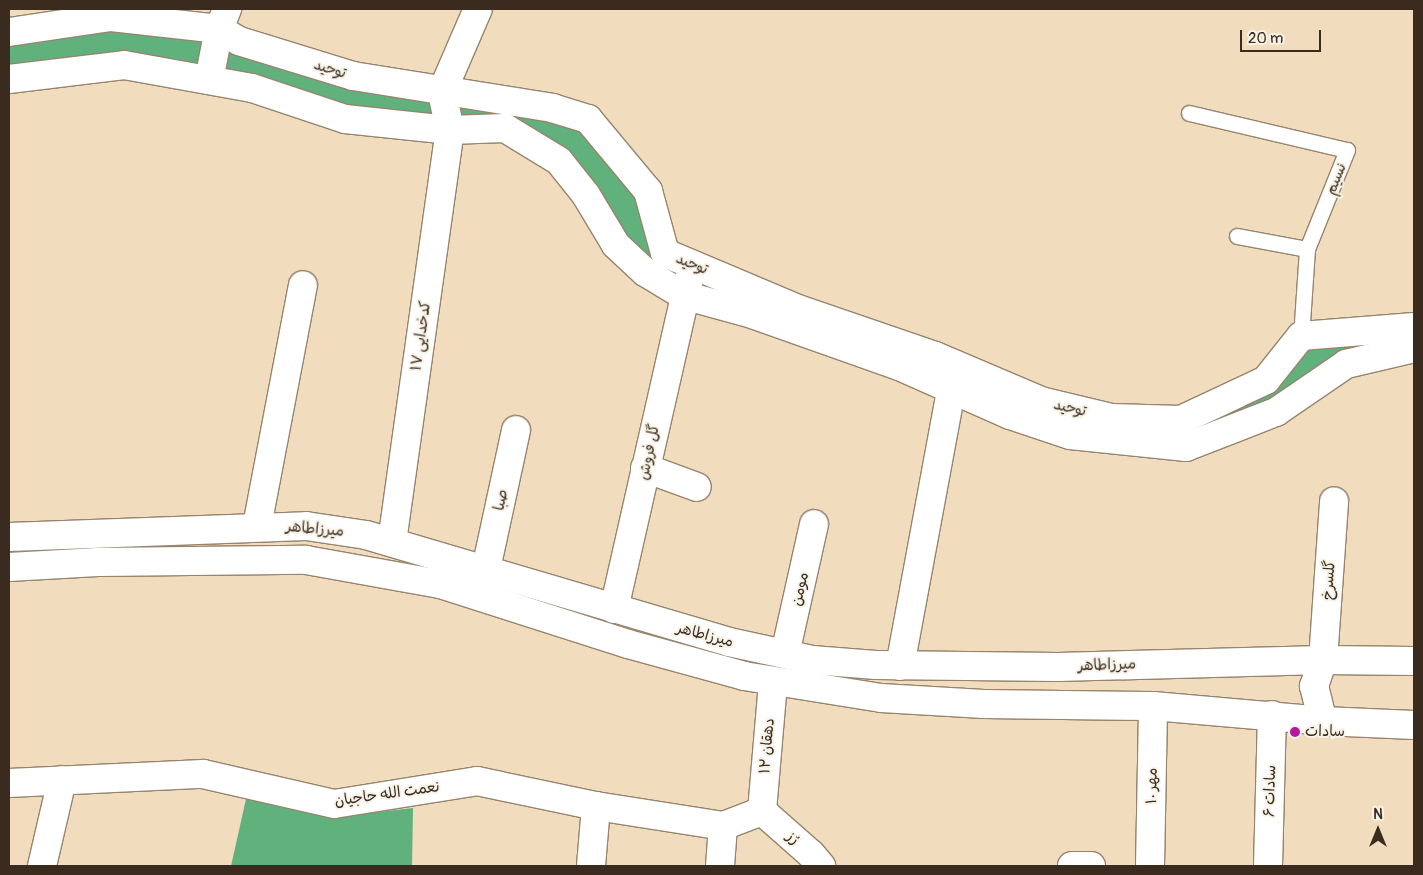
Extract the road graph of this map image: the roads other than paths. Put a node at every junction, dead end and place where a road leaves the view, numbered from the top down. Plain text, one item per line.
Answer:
1 (478, 9) edge
2 (223, 19) edge
3 (9, 32) edge
4 (9, 79) edge
5 (209, 80) junction
6 (442, 92) junction
7 (1189, 113) dead end
8 (450, 130) junction
9 (1237, 236) dead end
10 (1307, 249) junction
11 (695, 264) junction
12 (303, 285) dead end
13 (683, 296) junction
14 (1414, 327) edge
15 (1301, 336) junction
16 (1414, 348) edge
17 (956, 378) junction
18 (1266, 380) junction
19 (1276, 412) junction
20 (1180, 420) junction
21 (516, 430) dead end
22 (1186, 447) junction
23 (645, 468) junction
24 (697, 487) dead end
25 (1334, 501) dead end
26 (814, 524) dead end
27 (257, 526) junction
28 (9, 537) edge
29 (392, 542) junction
30 (9, 567) edge
31 (486, 569) junction
32 (614, 609) junction
33 (785, 654) junction
34 (1323, 660) junction
35 (1414, 660) edge
36 (900, 666) junction
37 (773, 682) junction
38 (1153, 706) junction
39 (1272, 715) junction
40 (1323, 721) junction
41 (1414, 724) edge
42 (62, 780) junction
43 (9, 783) edge
44 (596, 806) junction
45 (762, 811) junction
46 (723, 826) junction
47 (42, 866) edge
48 (591, 866) edge
49 (720, 866) edge
50 (821, 866) edge
51 (1072, 866) edge
52 (1091, 866) edge
53 (1150, 866) edge
54 (1268, 866) edge

1 - 6 street
2 - 3 street, توحید
2 - 5 street
2 - 6 street, توحید
4 - 5 street, توحید
5 - 8 street, توحید
6 - 8 street, کدخدایی ۱۷
6 - 11 street, توحید
7 - 10 lane, نسیم
8 - 13 street, توحید
8 - 29 street, کدخدایی ۱۷
9 - 10 lane
10 - 15 lane, نسیم
11 - 13 street, گل فروش
11 - 17 street, توحید
12 - 27 street
13 - 17 street, توحید
13 - 23 street, گل فروش
14 - 15 street
15 - 18 street, توحید
16 - 19 street, توحید
17 - 20 street, توحید
17 - 22 street, توحید
17 - 36 street
18 - 19 street
18 - 20 street, توحید
19 - 22 street, توحید
20 - 22 street
21 - 31 street, صبا
23 - 24 street
23 - 32 street, گل فروش
25 - 34 street, گلسرخ
26 - 33 street, مومن
27 - 28 street, میرزاطاهر
27 - 29 street, میرزاطاهر
29 - 31 street, میرزاطاهر
30 - 37 street, میرزاطاهر
31 - 32 street, میرزاطاهر
32 - 33 street, میرزاطاهر
33 - 36 street, میرزاطاهر
34 - 35 street, میرزاطاهر
34 - 36 street, میرزاطاهر
34 - 40 street, گلسرخ
37 - 38 street, میرزاطاهر
37 - 45 street, دهقان ۱۲
38 - 39 street, میرزاطاهر
38 - 53 street, مهر ۱۰
39 - 40 street, میرزاطاهر
39 - 54 street, سادات ۶
40 - 41 street, میرزاطاهر
42 - 43 street, نعمت الله حاجیان
42 - 44 street, نعمت الله حاجیان
42 - 47 street
44 - 46 street, نعمت الله حاجیان
44 - 48 street
45 - 46 street, نعمت الله حاجیان
45 - 50 street, رُز
46 - 49 street
51 - 52 street

